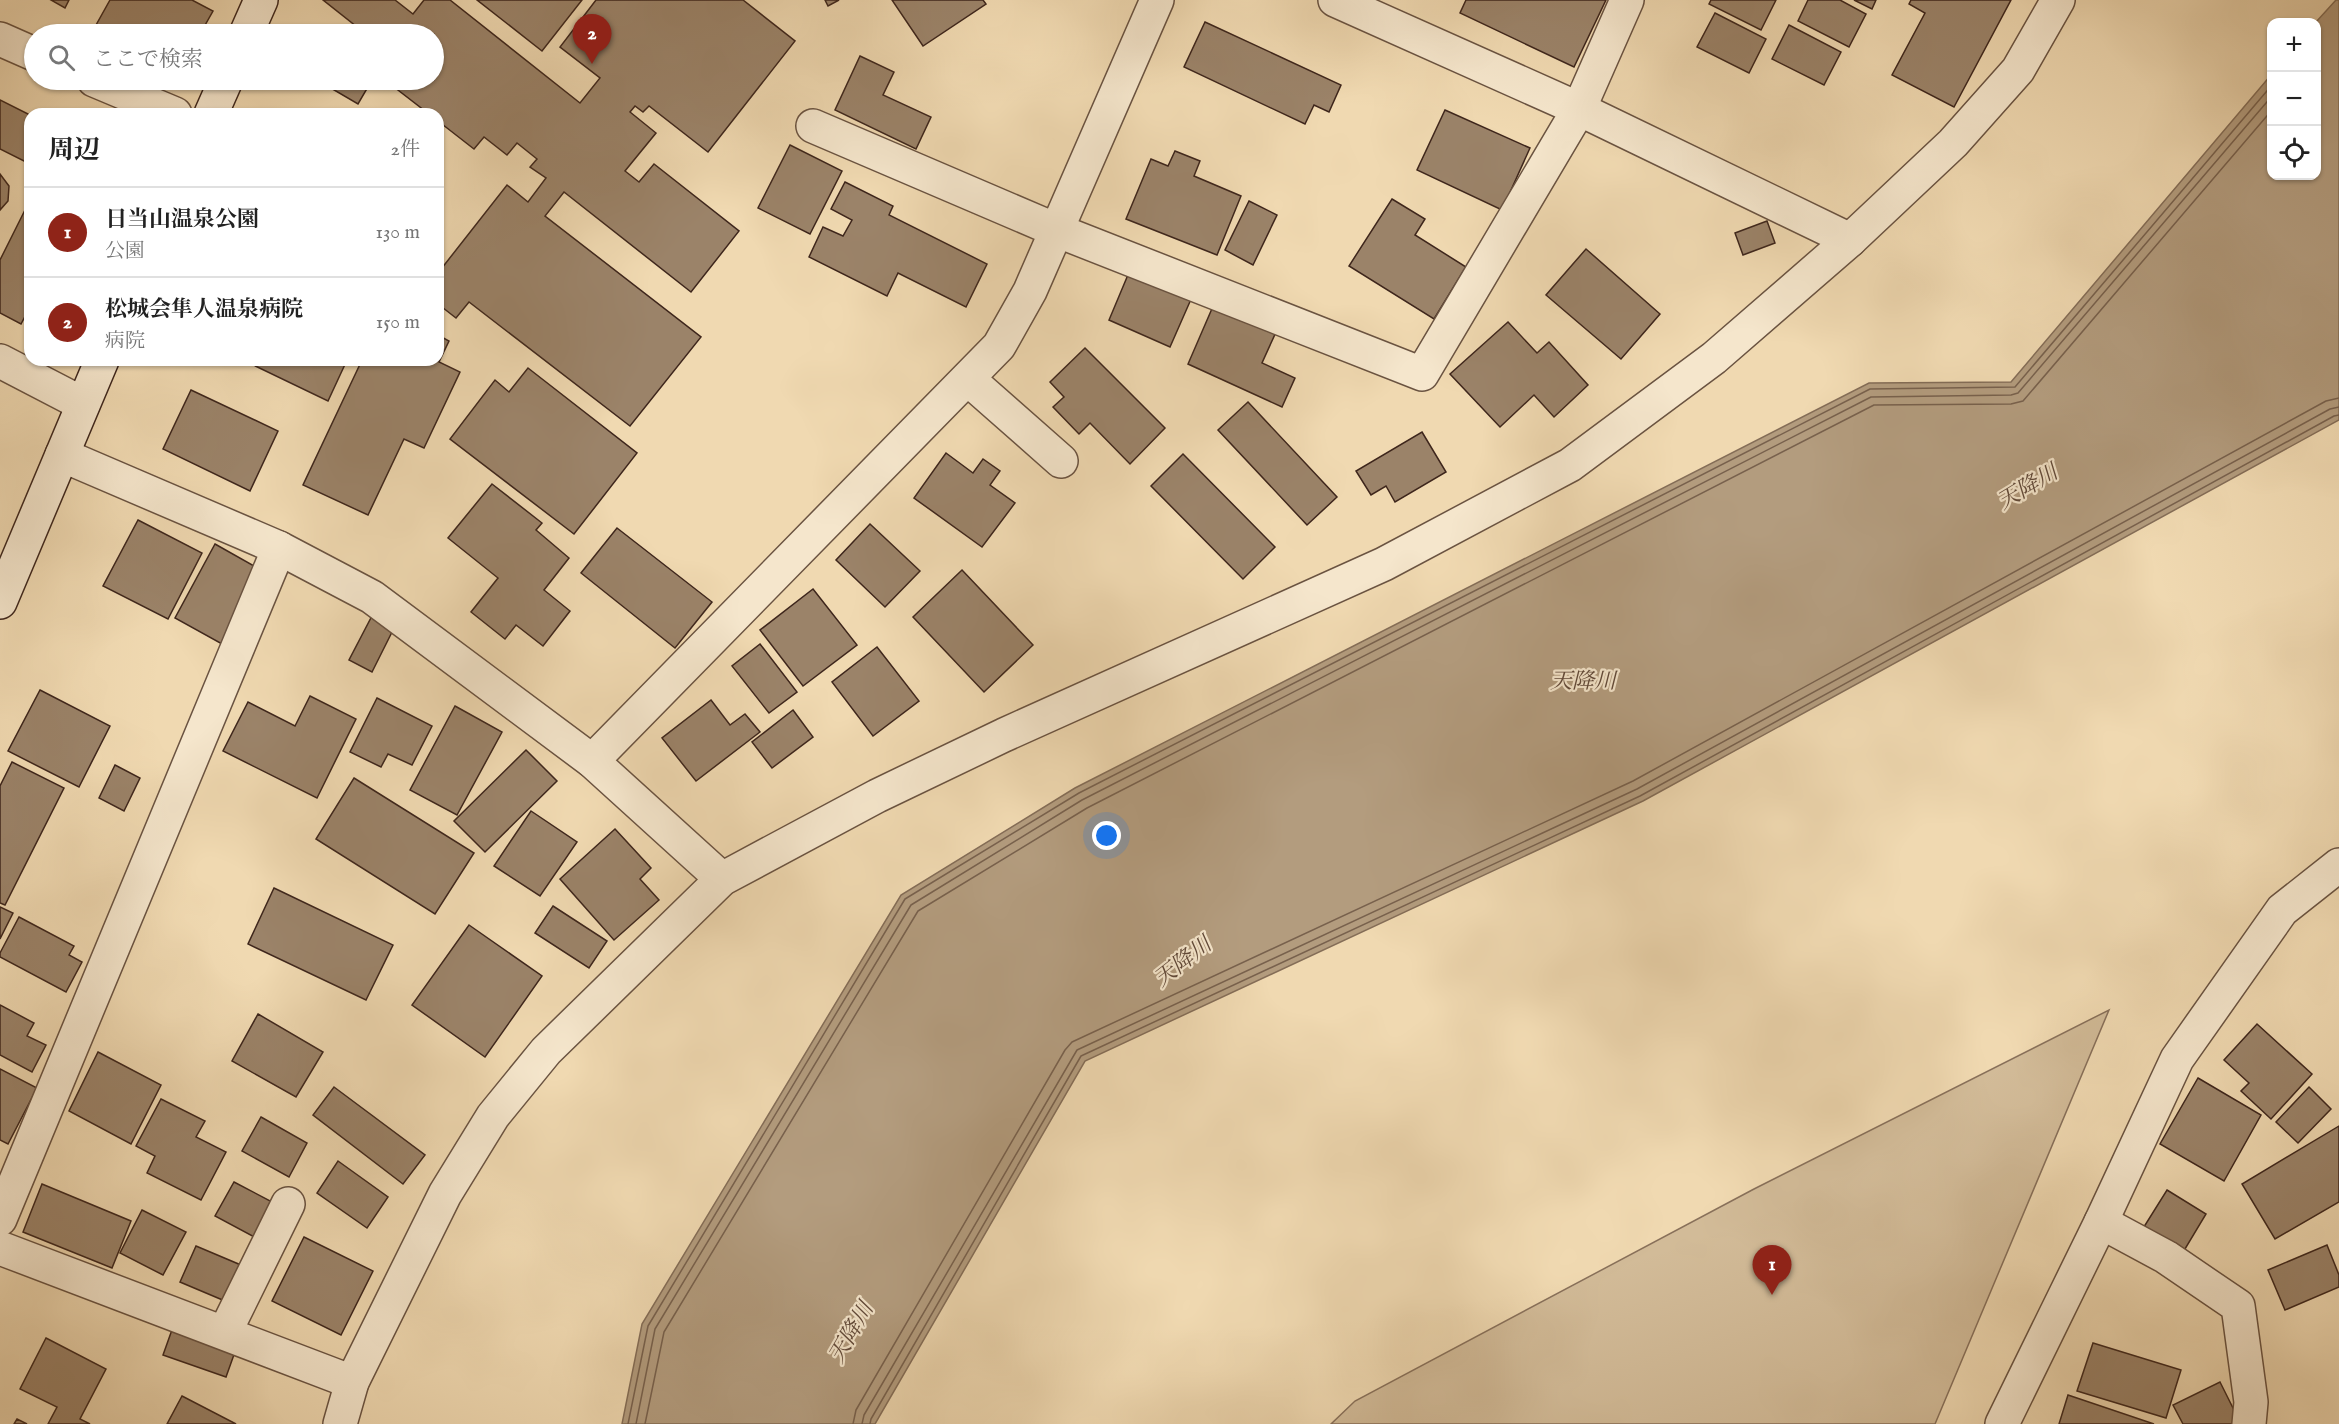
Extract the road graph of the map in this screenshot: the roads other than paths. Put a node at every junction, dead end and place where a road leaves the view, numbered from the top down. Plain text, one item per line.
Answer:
1 (261, 0) edge
2 (1157, 0) edge
3 (1335, 0) edge
4 (1627, 0) edge
5 (2058, 0) edge
6 (250, 24) edge
7 (0, 39) edge
8 (24, 50) edge
9 (118, 90) edge
10 (222, 90) edge
11 (161, 108) edge
12 (214, 108) edge
13 (1579, 109) junction
14 (813, 126) dead end
15 (1056, 230) junction
16 (1850, 240) junction
17 (0, 361) edge
18 (99, 366) edge
19 (968, 379) junction
20 (83, 404) junction
21 (62, 455) junction
22 (1061, 461) dead end
23 (279, 548) junction
24 (0, 602) edge
25 (592, 761) junction
26 (2339, 865) edge
27 (722, 879) junction
28 (288, 1204) dead end
29 (0, 1219) edge
30 (2101, 1222) junction
31 (0, 1248) edge
32 (225, 1332) junction
33 (352, 1382) junction
34 (340, 1424) edge
35 (2002, 1424) edge
36 (2249, 1424) edge

1 - 6 street
2 - 15 street
3 - 13 street
4 - 13 street
5 - 16 street
7 - 8 street
9 - 11 street
10 - 12 street
13 - 15 street
13 - 16 street
14 - 15 street
15 - 19 street
16 - 27 street
17 - 20 street
18 - 20 street
19 - 22 street
19 - 25 street
20 - 21 street
21 - 23 street
21 - 24 street
23 - 25 street
23 - 29 street
25 - 27 street
26 - 30 street
27 - 33 street
28 - 32 street
30 - 35 street
30 - 36 street
31 - 32 street
32 - 33 street
33 - 34 street

